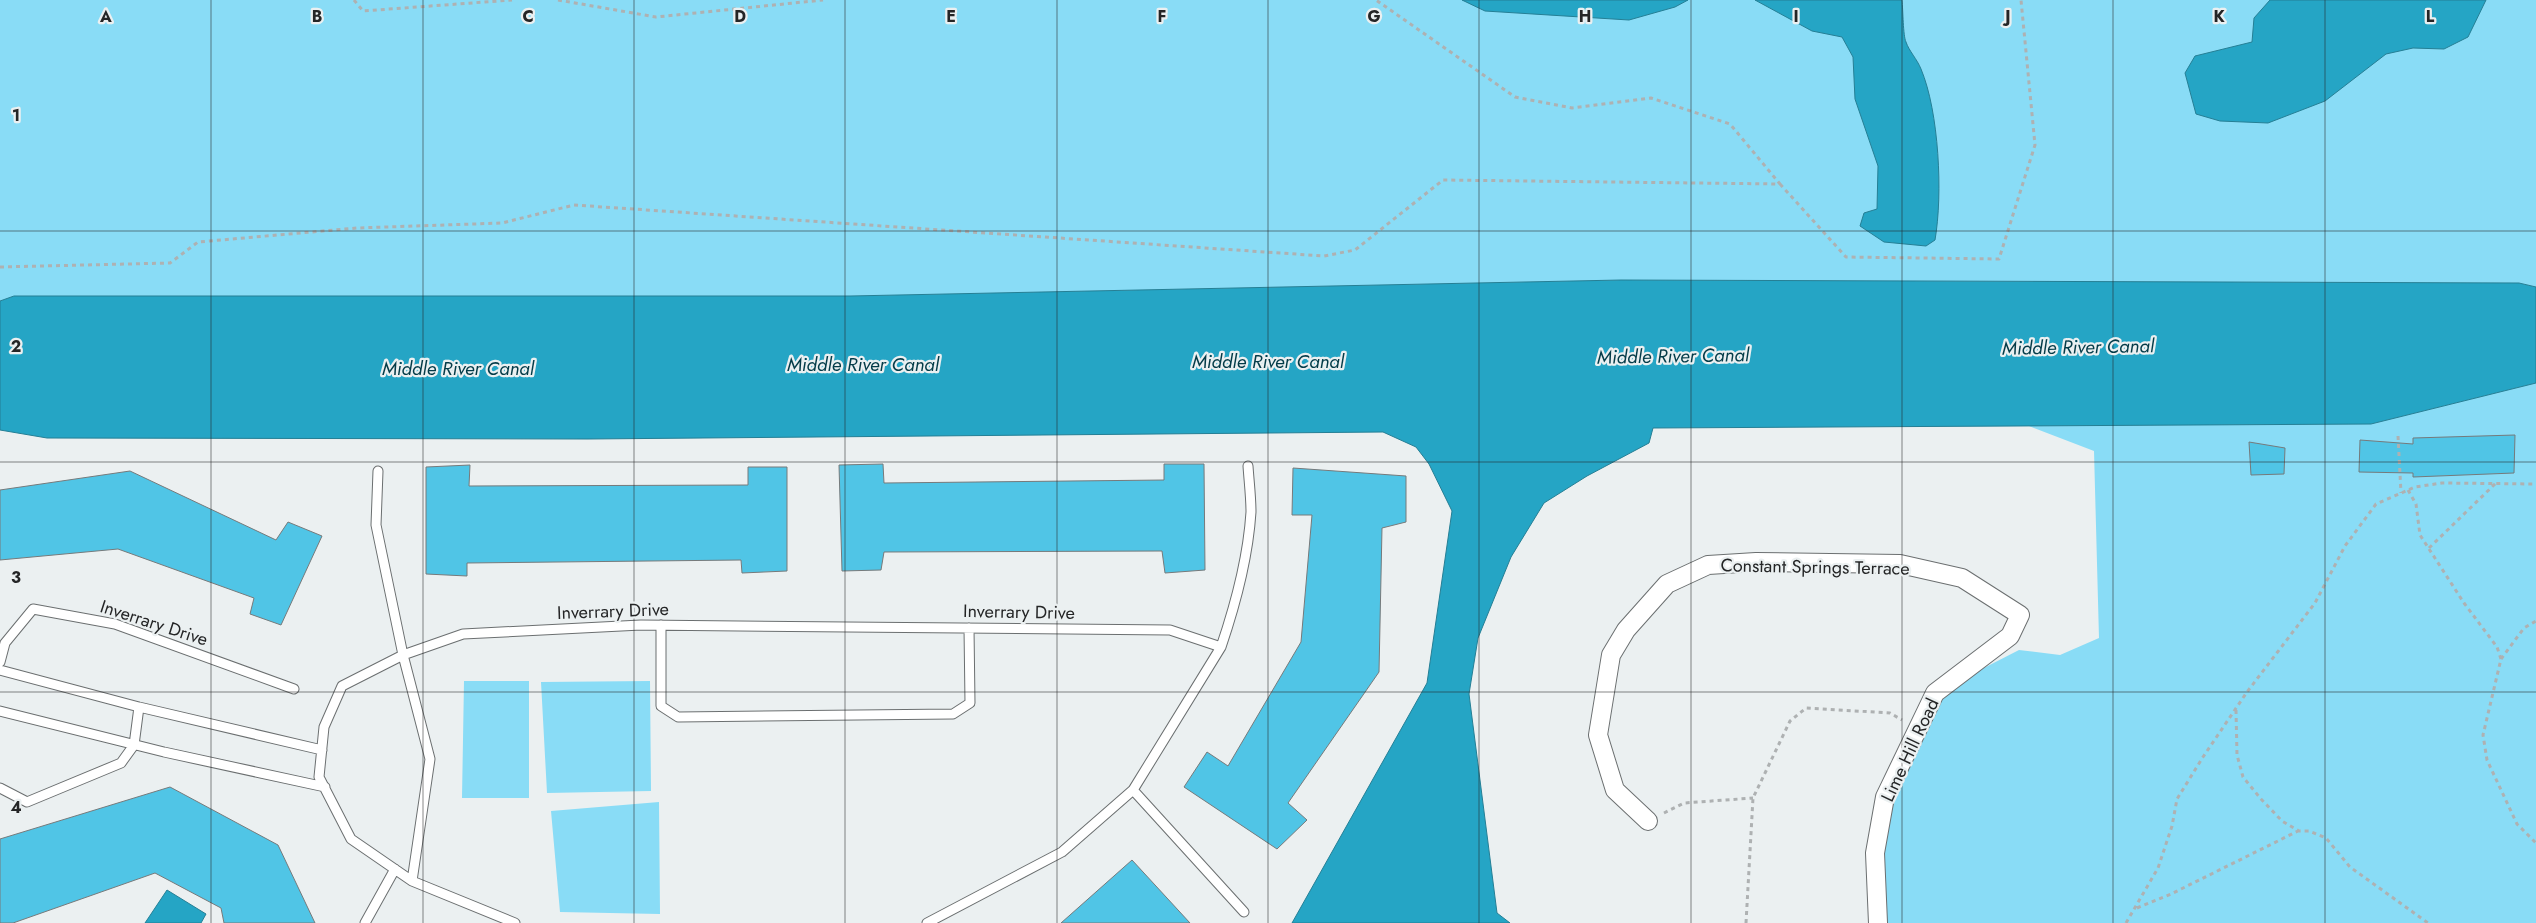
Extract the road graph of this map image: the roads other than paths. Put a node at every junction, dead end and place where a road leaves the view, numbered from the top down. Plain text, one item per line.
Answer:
1 (1248, 466) dead end
2 (378, 471) dead end
3 (2020, 615) joint
4 (661, 625) junction
5 (969, 628) junction
6 (1221, 648) junction
7 (403, 655) junction
8 (0, 662) edge
9 (0, 670) edge
10 (294, 689) dead end
11 (140, 707) junction
12 (0, 711) edge
13 (134, 745) junction
14 (322, 750) junction
15 (325, 787) junction
16 (0, 788) edge
17 (1133, 790) junction
18 (1648, 821) road end
19 (395, 869) junction
20 (412, 881) junction
21 (1244, 912) dead end
22 (365, 923) edge
23 (515, 923) edge
24 (927, 923) edge
25 (1878, 923) edge

1 - 6 lane
2 - 7 lane
3 - 18 street, Constant Springs Terrace
3 - 25 street, Lime Hill Road
4 - 5 lane, Inverrary Drive
4 - 5 lane
4 - 7 lane, Inverrary Drive
5 - 6 lane, Inverrary Drive
6 - 17 lane
7 - 14 lane, Inverrary Drive
7 - 20 lane
8 - 10 lane, Inverrary Drive
9 - 11 lane
11 - 13 lane
11 - 14 lane
12 - 13 lane
13 - 15 lane
13 - 16 lane
14 - 15 lane, Inverrary Drive
15 - 19 lane, Inverrary Drive
17 - 21 lane
17 - 24 lane
19 - 20 lane, Inverrary Drive
19 - 22 lane
20 - 23 lane, Inverrary Drive

